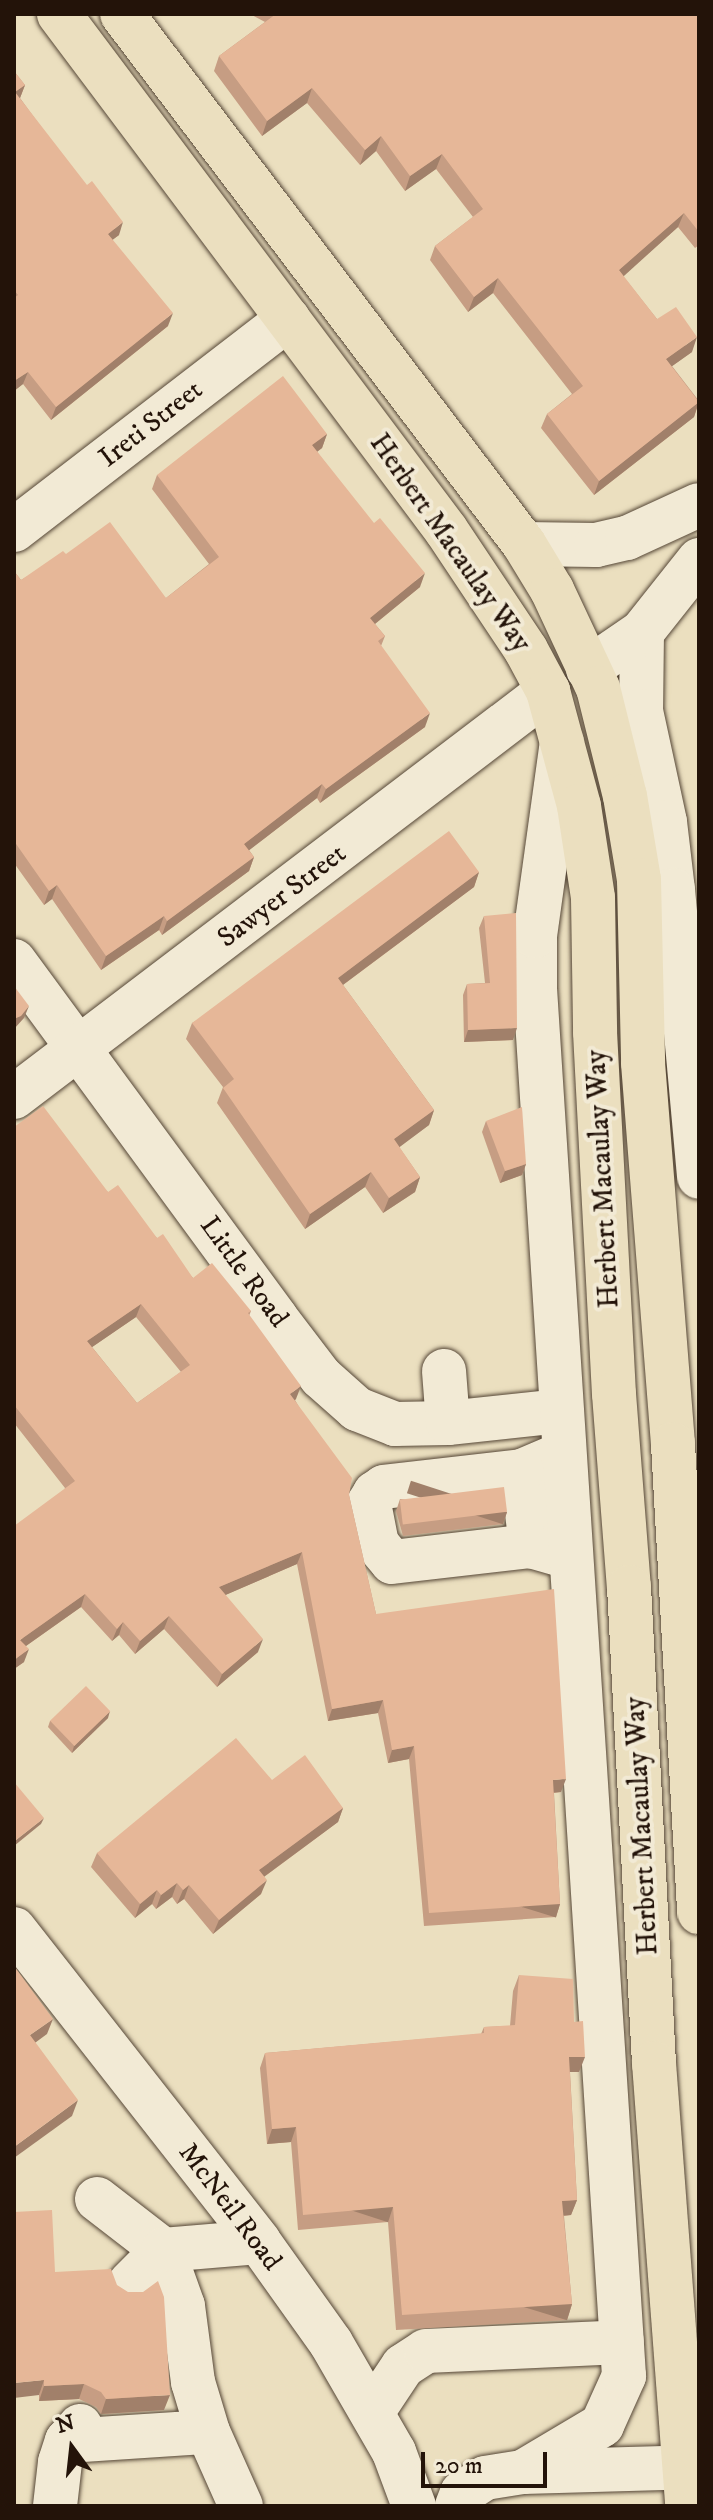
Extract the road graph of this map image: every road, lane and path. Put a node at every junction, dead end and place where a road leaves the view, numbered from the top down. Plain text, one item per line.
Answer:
1 (59, 14) edge
2 (122, 14) edge
3 (288, 319) junction
4 (699, 505) edge
5 (14, 530) edge
6 (524, 544) junction
7 (699, 560) edge
8 (642, 632) junction
9 (593, 678) junction
10 (548, 691) junction
11 (641, 711) junction
12 (562, 742) junction
13 (14, 961) edge
14 (79, 1049) junction
15 (14, 1097) edge
16 (699, 1177) edge
17 (444, 1371) dead end
18 (448, 1423) junction
19 (562, 1432) junction
20 (522, 1471) junction
21 (550, 1552) junction
22 (699, 1912) edge
23 (14, 1929) edge
24 (97, 2199) dead end
25 (259, 2242) junction
26 (163, 2250) junction
27 (130, 2283) dead end
28 (622, 2342) junction
29 (373, 2411) junction
30 (208, 2432) junction
31 (523, 2472) junction
32 (690, 2480) edge
33 (55, 2506) edge
34 (241, 2506) edge
35 (414, 2506) edge
36 (457, 2506) edge

1 - 3 highway, Herbert Macaulay Way
2 - 6 highway, Herbert Macaulay Way
3 - 5 street, Ireti Street
3 - 10 highway, Herbert Macaulay Way
4 - 6 street
6 - 9 highway, Herbert Macaulay Way
7 - 8 street
8 - 9 street
8 - 11 street
9 - 11 street
9 - 22 highway, Herbert Macaulay Way
10 - 12 highway, Herbert Macaulay Way
10 - 14 street, Sawyer Street
11 - 16 street
12 - 19 street
12 - 32 highway, Herbert Macaulay Way
13 - 14 street, Little Road
14 - 15 street, Sawyer Street
14 - 18 street, Little Road
17 - 18 street
18 - 19 street, Little Road
19 - 20 street
19 - 21 street
20 - 21 street
20 - 21 street
21 - 28 street
23 - 25 street, McNeil Road
24 - 26 street
25 - 26 street
25 - 29 street, McNeil Road
26 - 27 street
26 - 30 street
28 - 29 street
28 - 31 street
29 - 35 street, McNeil Road
30 - 33 street
30 - 34 street
31 - 32 street
31 - 36 street

